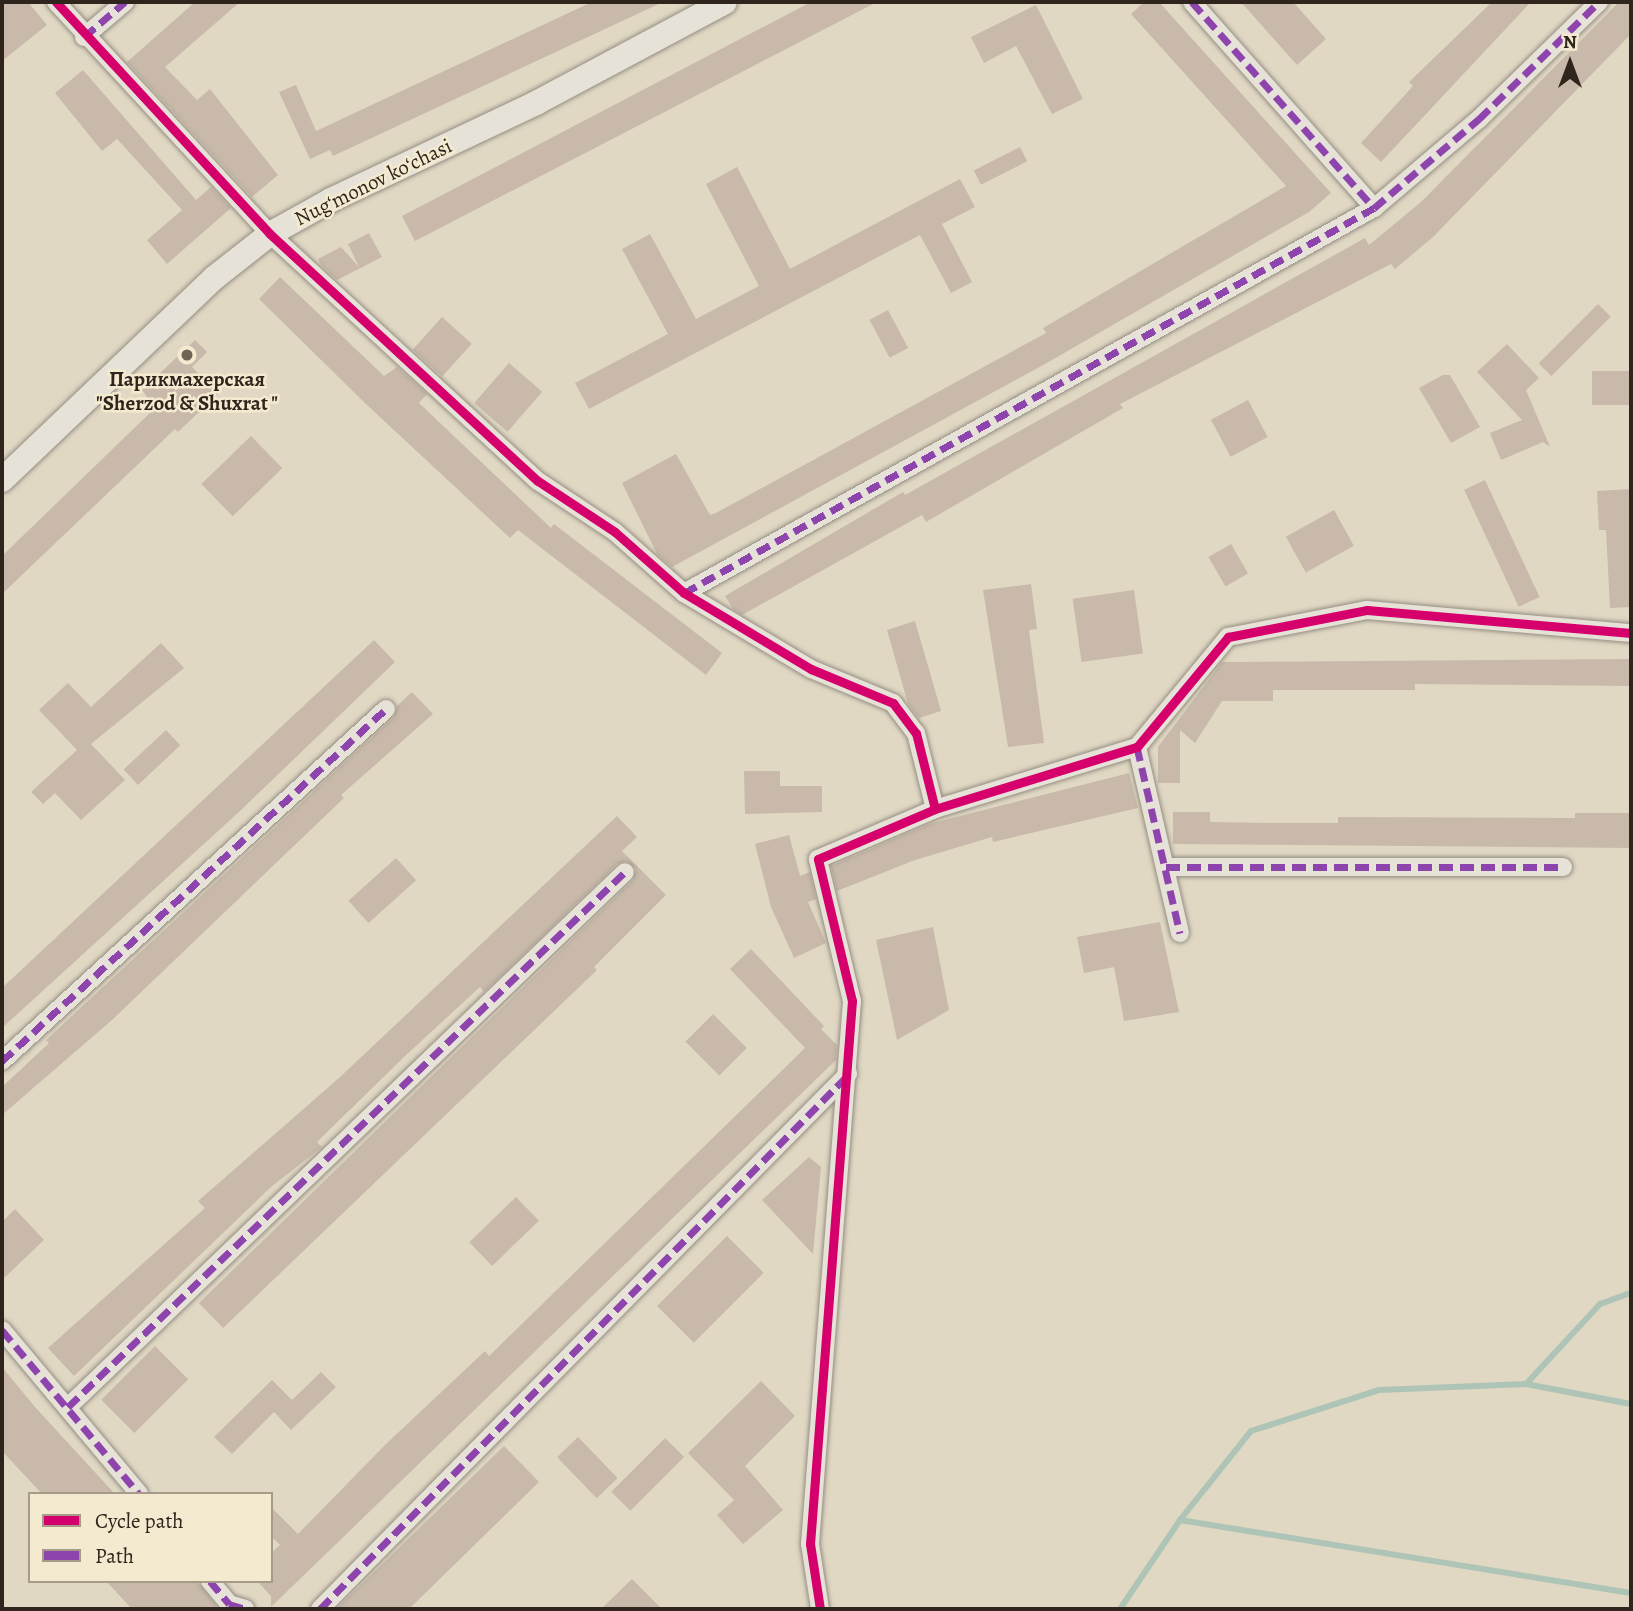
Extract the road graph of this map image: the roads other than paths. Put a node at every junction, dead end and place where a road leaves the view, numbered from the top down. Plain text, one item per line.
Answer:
1 (56, 2) edge
2 (125, 2) edge
3 (725, 2) edge
4 (1192, 2) edge
5 (1599, 2) edge
6 (85, 37) junction
7 (1374, 208) junction
8 (270, 234) junction
9 (2, 480) edge
10 (684, 593) junction
11 (1631, 633) edge
12 (386, 709) dead end
13 (1138, 747) junction
14 (935, 809) junction
15 (1166, 867) junction
16 (1563, 867) dead end
17 (625, 872) dead end
18 (1180, 933) dead end
19 (2, 1061) edge
20 (848, 1074) junction
21 (2, 1331) edge
22 (68, 1408) junction
23 (137, 1492) edge
24 (212, 1583) edge
25 (245, 1609) edge
26 (320, 1609) edge
27 (820, 1609) edge

1 - 6 street
2 - 6 street
3 - 8 main road, Nugʻmonov koʻchasi
4 - 7 street
5 - 7 street
6 - 8 street
7 - 10 street
8 - 9 main road, Nugʻmonov koʻchasi
8 - 10 street
10 - 14 street
11 - 13 street
12 - 19 street
13 - 14 street
13 - 15 street
14 - 20 street
15 - 16 street
15 - 18 street
17 - 22 street
20 - 26 street
20 - 27 street
21 - 22 street
22 - 23 street
24 - 25 street

